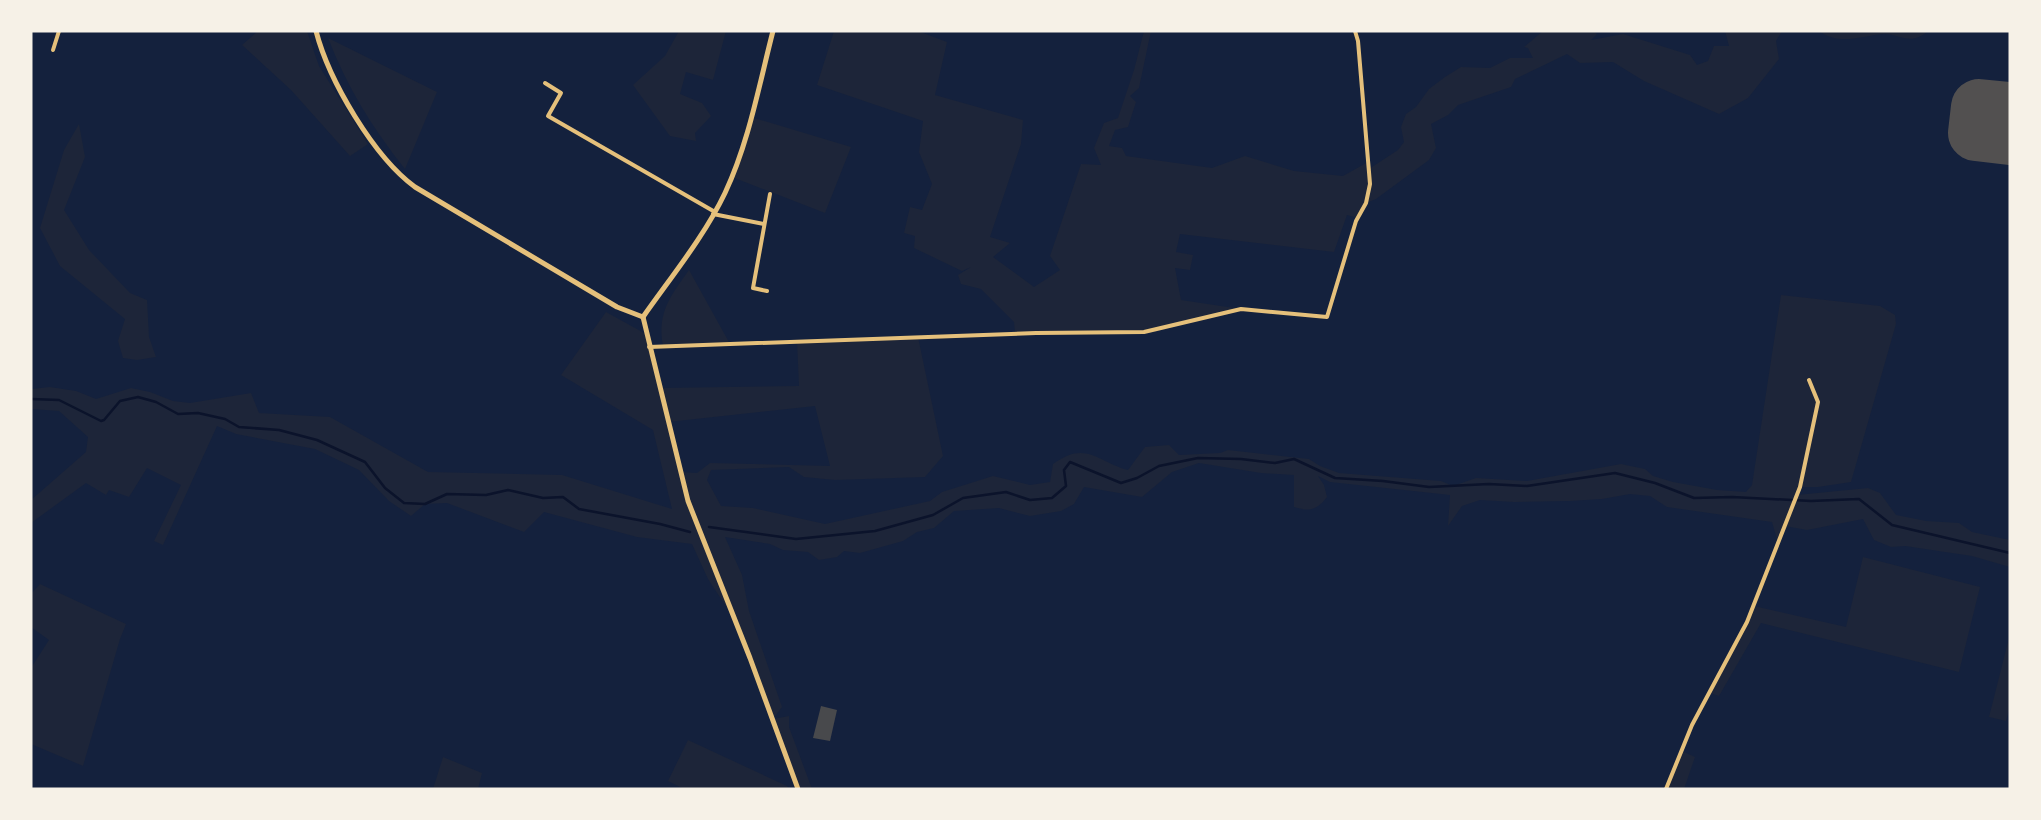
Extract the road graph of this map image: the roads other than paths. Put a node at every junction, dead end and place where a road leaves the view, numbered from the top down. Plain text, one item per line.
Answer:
1 (59, 31) edge
2 (316, 31) edge
3 (773, 31) edge
4 (1355, 31) edge
5 (53, 50) dead end
6 (545, 83) dead end
7 (770, 194) dead end
8 (714, 213) junction
9 (764, 224) junction
10 (767, 291) dead end
11 (643, 317) junction
12 (649, 347) junction
13 (1808, 380) dead end
14 (798, 789) edge
15 (1666, 789) edge

1 - 5 street
2 - 11 street
3 - 8 street
4 - 12 street
6 - 8 street
7 - 9 street
8 - 9 street
8 - 11 street
9 - 10 street
11 - 12 street
12 - 14 street
13 - 15 street

